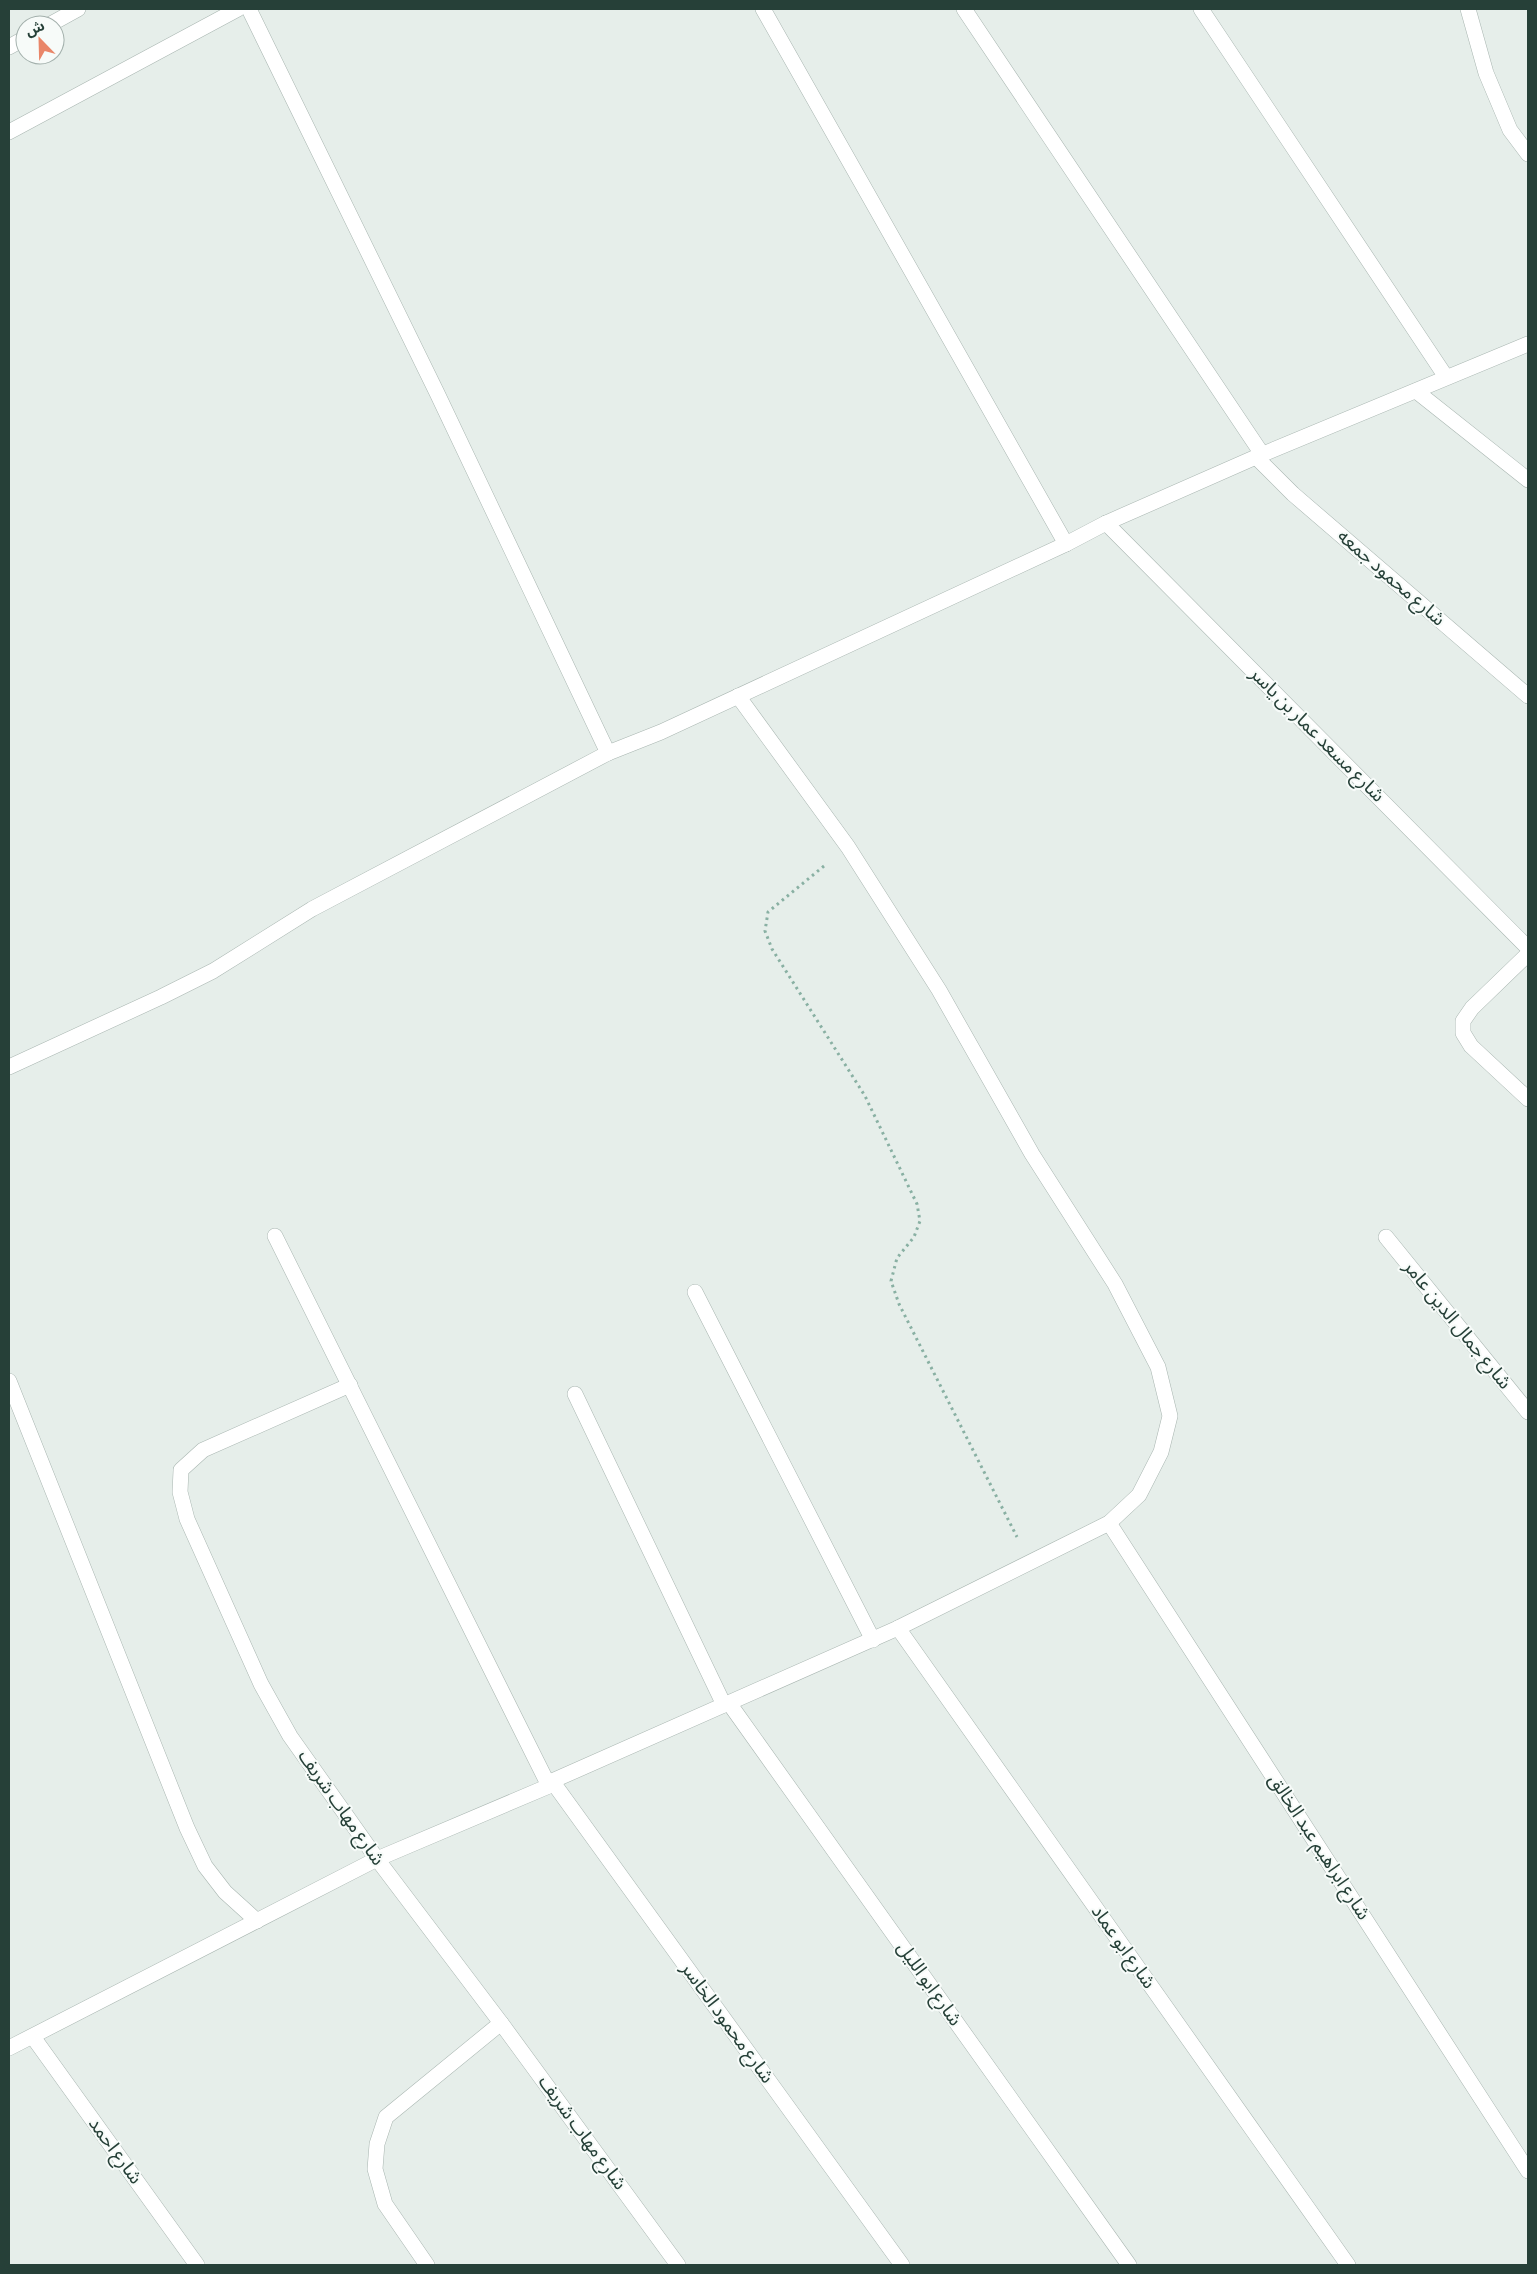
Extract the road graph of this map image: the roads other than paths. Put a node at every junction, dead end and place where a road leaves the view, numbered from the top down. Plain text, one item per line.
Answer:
1 (78, 9) edge
2 (238, 9) edge
3 (248, 9) edge
4 (764, 9) edge
5 (964, 9) edge
6 (1201, 9) edge
7 (1468, 9) edge
8 (65, 16) edge
9 (9, 132) edge
10 (1528, 154) edge
11 (1528, 344) edge
12 (1446, 378) junction
13 (1416, 391) junction
14 (1259, 455) junction
15 (1528, 480) edge
16 (1106, 523) junction
17 (1066, 544) junction
18 (738, 696) junction
19 (1528, 696) edge
20 (608, 753) junction
21 (1528, 948) edge
22 (1528, 954) edge
23 (9, 1067) edge
24 (1528, 1099) edge
25 (275, 1236) dead end
26 (1386, 1237) dead end
27 (694, 1292) dead end
28 (9, 1381) edge
29 (350, 1385) junction
30 (574, 1394) dead end
31 (1528, 1412) edge
32 (1109, 1523) junction
33 (898, 1628) junction
34 (873, 1640) junction
35 (727, 1704) junction
36 (550, 1783) junction
37 (377, 1859) junction
38 (257, 1921) junction
39 (501, 2023) junction
40 (32, 2037) junction
41 (9, 2048) edge
42 (1528, 2170) edge
43 (197, 2265) edge
44 (427, 2265) edge
45 (678, 2265) edge
46 (902, 2265) edge
47 (1129, 2265) edge
48 (1348, 2265) edge

1 - 8 street
2 - 9 street
3 - 20 street
4 - 17 street
5 - 14 street, شارع محمود جمعه
6 - 12 street
7 - 10 street
11 - 12 street
12 - 13 street
13 - 14 street
13 - 15 street
14 - 16 street
14 - 19 street, شارع محمود جمعه
16 - 17 street
16 - 21 street, شارع مسعد عمار بن ياسر
17 - 18 street
18 - 20 street
18 - 32 street
20 - 23 street
22 - 24 street
25 - 29 street, شارع محمود الخاسر
26 - 31 street, شارع جمال الدين عامر
27 - 34 street
28 - 38 street
29 - 36 street, شارع محمود الخاسر
29 - 37 street, شارع مهاب شريف
30 - 35 street, شارع ابو الليل
32 - 33 street
32 - 42 street, شارع ابراهيم عبد الخالق
33 - 34 street
33 - 48 street, شارع ابو عماد
34 - 35 street
35 - 36 street
35 - 47 street, شارع ابو الليل
36 - 37 street
36 - 46 street, شارع محمود الخاسر
37 - 38 street
37 - 39 street, شارع مهاب شريف
38 - 40 street
39 - 44 street
39 - 45 street, شارع مهاب شريف
40 - 41 street
40 - 43 street, شارع احمد

